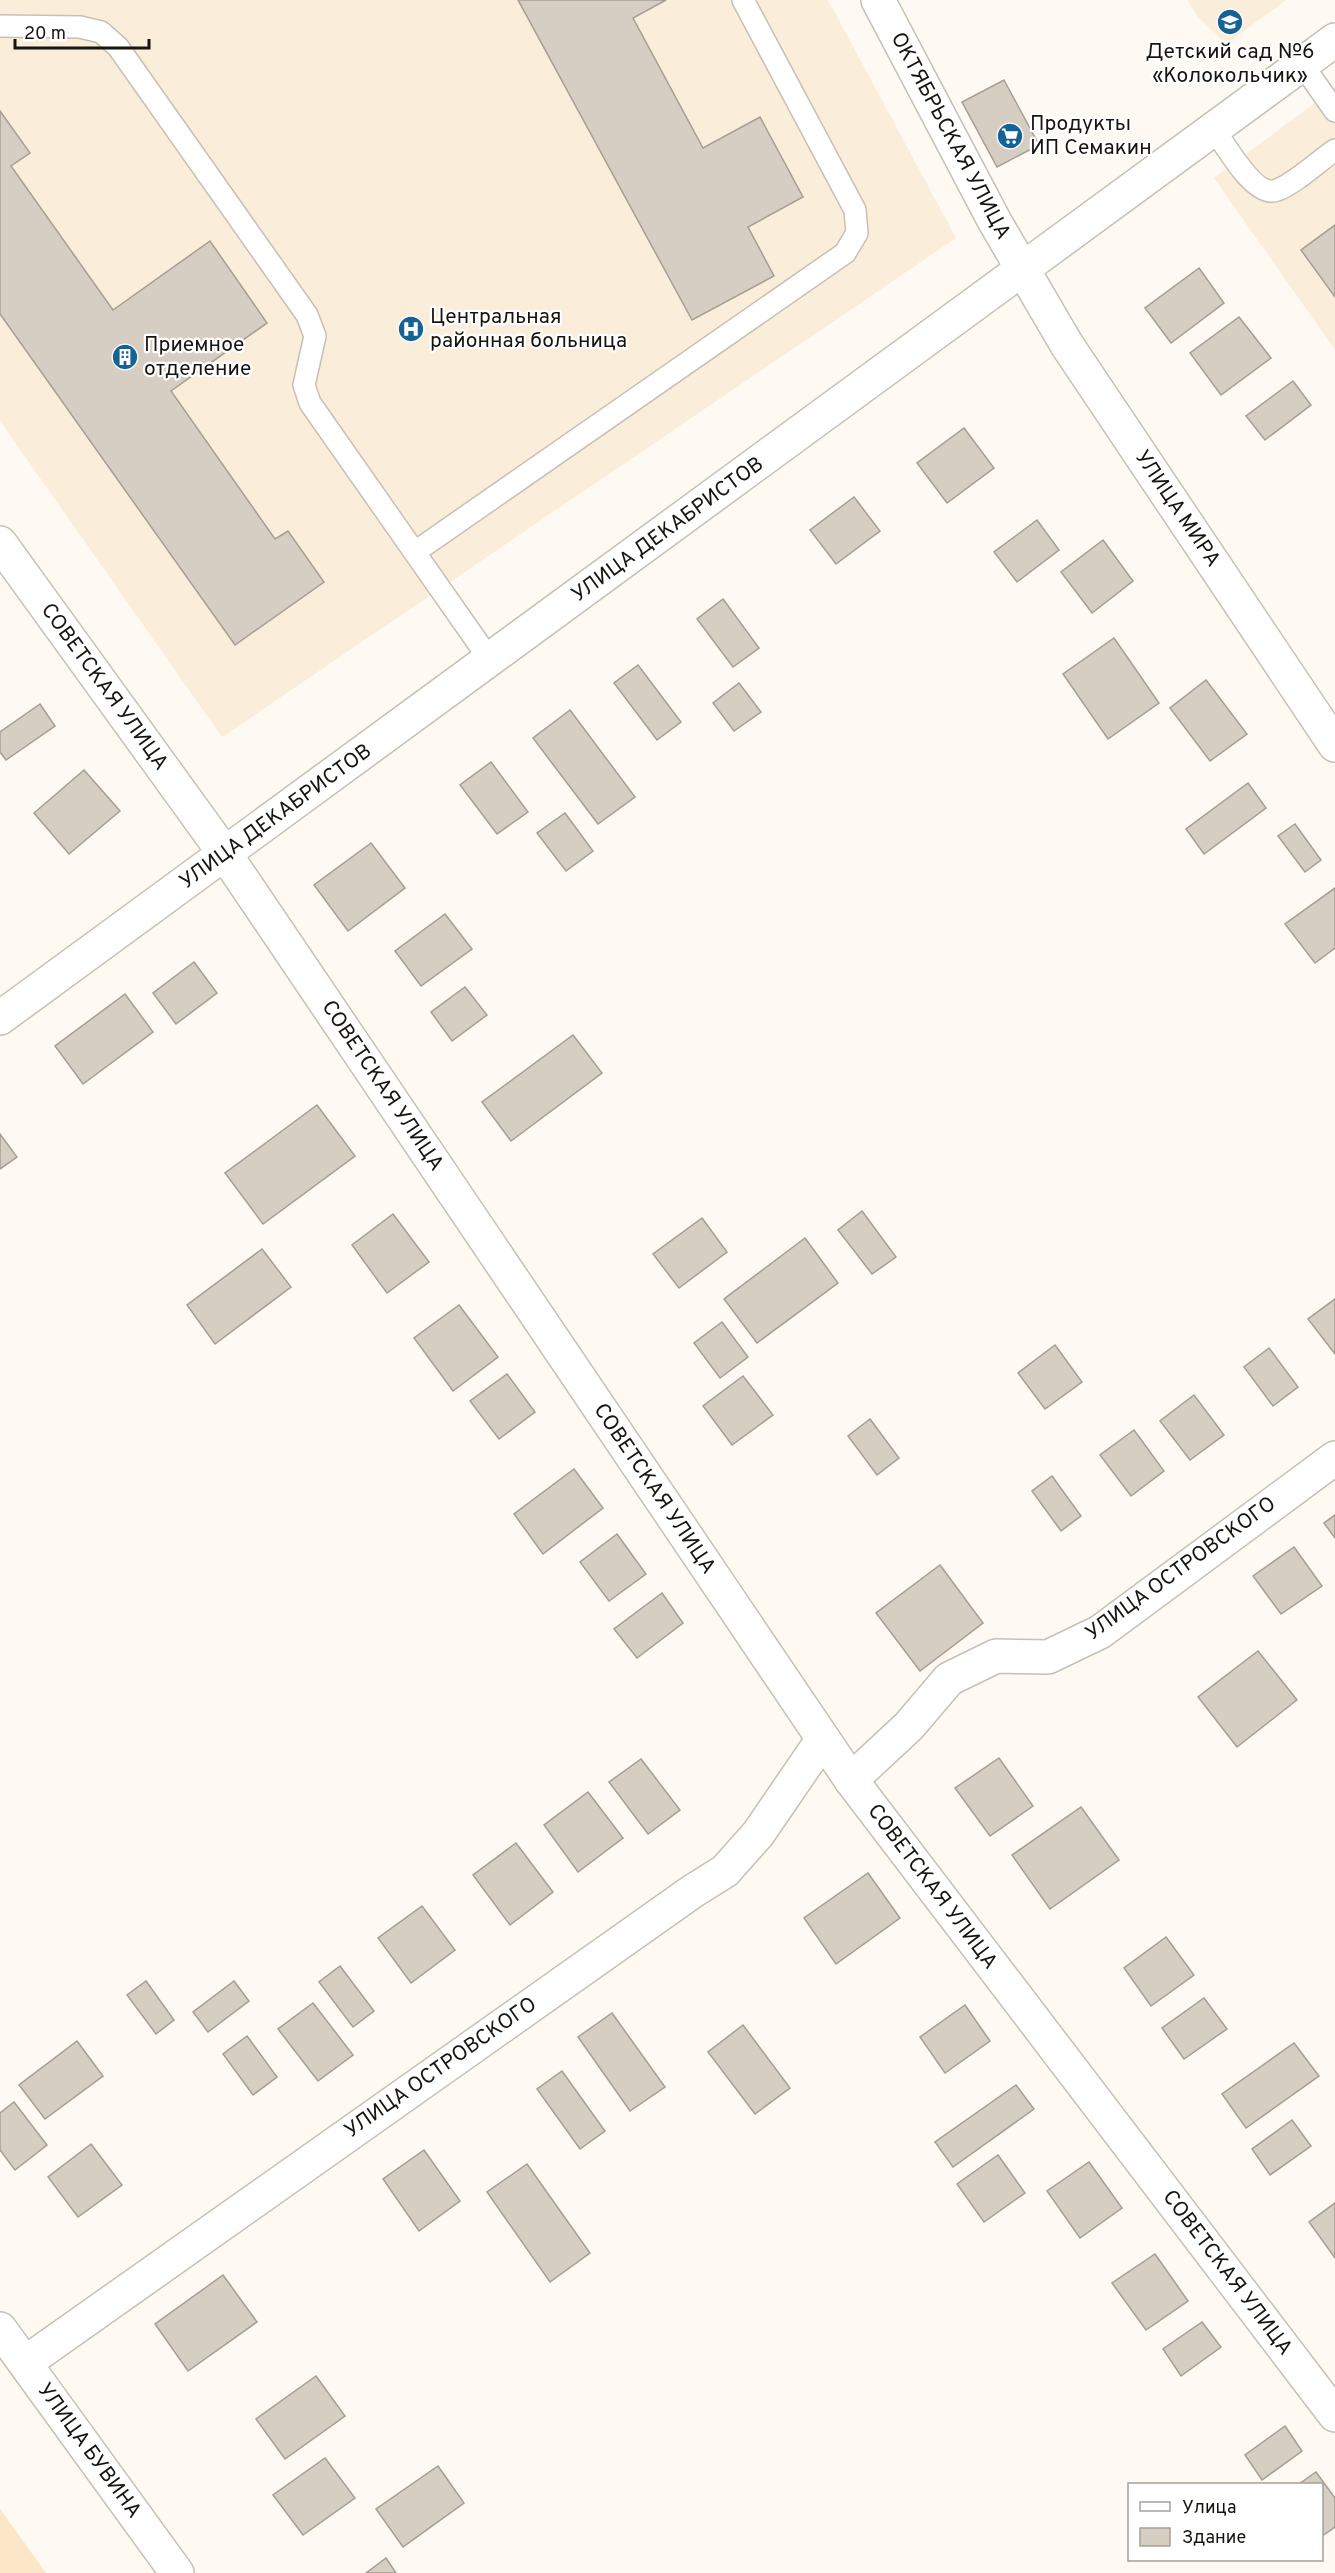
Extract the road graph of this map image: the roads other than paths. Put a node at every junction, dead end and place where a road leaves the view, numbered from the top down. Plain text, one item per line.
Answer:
1 (743, 0) edge
2 (878, 0) edge
3 (0, 26) edge
4 (1335, 40) edge
5 (1302, 64) junction
6 (1335, 111) edge
7 (1214, 129) junction
8 (1335, 150) edge
9 (1022, 271) junction
10 (0, 543) edge
11 (415, 552) junction
12 (490, 660) junction
13 (1335, 745) edge
14 (225, 854) junction
15 (0, 1018) edge
16 (1335, 1458) edge
17 (824, 1739) junction
18 (851, 1780) junction
19 (0, 2329) edge
20 (25, 2363) junction
21 (1335, 2415) edge
22 (177, 2573) edge

1 - 11 lane
2 - 9 street, ОКТЯБРЬСКАЯ УЛИЦА
3 - 11 lane
4 - 5 street, УЛИЦА ДЕКАБРИСТОВ
5 - 6 lane
5 - 7 street, УЛИЦА ДЕКАБРИСТОВ
7 - 8 lane
7 - 9 street, УЛИЦА ДЕКАБРИСТОВ
9 - 12 street, УЛИЦА ДЕКАБРИСТОВ
9 - 13 street, УЛИЦА МИРА
10 - 14 street, СОВЕТСКАЯ УЛИЦА
11 - 12 lane
12 - 14 street, УЛИЦА ДЕКАБРИСТОВ
14 - 15 street, УЛИЦА ДЕКАБРИСТОВ
14 - 17 street, СОВЕТСКАЯ УЛИЦА
16 - 18 street, УЛИЦА ОСТРОВСКОГО
17 - 18 street, СОВЕТСКАЯ УЛИЦА
17 - 20 street, УЛИЦА ОСТРОВСКОГО
18 - 21 street, СОВЕТСКАЯ УЛИЦА
19 - 20 street, УЛИЦА БУВИНА
20 - 22 street, УЛИЦА БУВИНА

